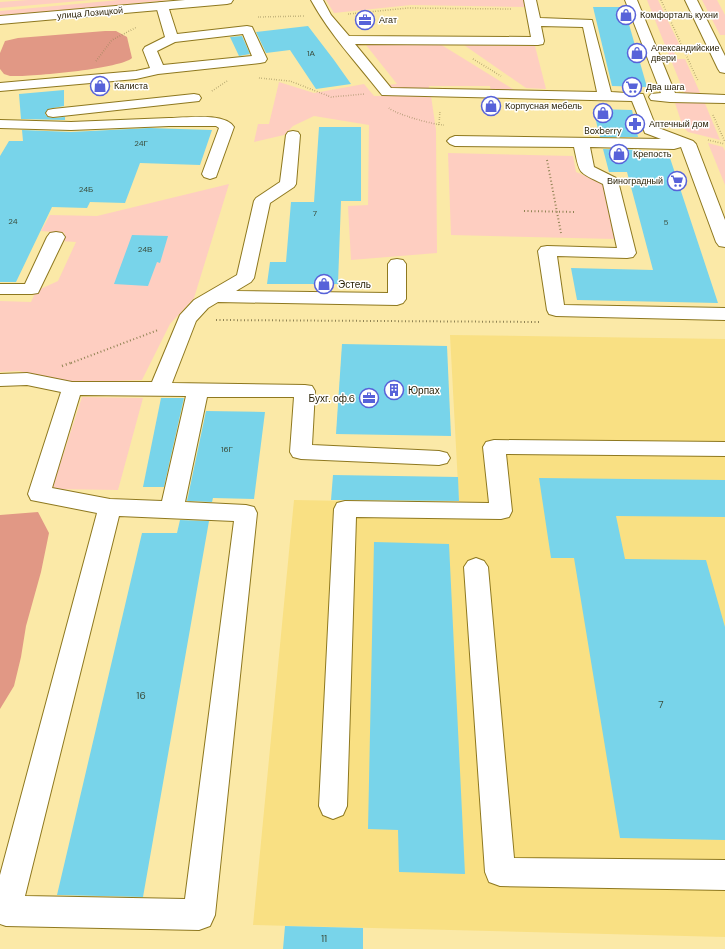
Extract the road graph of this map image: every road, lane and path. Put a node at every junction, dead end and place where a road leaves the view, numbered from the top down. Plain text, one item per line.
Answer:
1 (227, 0) edge
2 (316, 0) edge
3 (631, 0) edge
4 (661, 0) edge
5 (691, 0) edge
6 (164, 10) junction
7 (533, 11) edge
8 (326, 16) junction
9 (258, 17) dead end
10 (0, 20) edge
11 (172, 38) junction
12 (344, 40) junction
13 (444, 40) junction
14 (725, 69) edge
15 (158, 70) junction
16 (258, 78) dead end
17 (83, 79) junction
18 (229, 80) dead end
19 (0, 87) edge
20 (382, 92) junction
21 (531, 95) junction
22 (602, 96) junction
23 (638, 97) junction
24 (194, 98) joint
25 (670, 98) junction
26 (706, 98) junction
27 (725, 99) edge
28 (1, 123) edge
29 (440, 125) dead end
30 (293, 135) dead end
31 (455, 141) dead end
32 (543, 142) junction
33 (725, 142) edge
34 (581, 143) junction
35 (688, 144) junction
36 (210, 174) dead end
37 (524, 211) dead end
38 (557, 212) junction
39 (575, 212) dead end
40 (56, 237) dead end
41 (725, 242) edge
42 (565, 252) junction
43 (397, 264) dead end
44 (0, 289) edge
45 (214, 296) junction
46 (725, 314) edge
47 (187, 320) junction
48 (544, 322) dead end
49 (27, 379) junction
50 (0, 380) edge
51 (72, 388) junction
52 (160, 389) junction
53 (198, 390) junction
54 (725, 449) edge
55 (439, 458) dead end
56 (110, 507) junction
57 (172, 509) junction
58 (476, 567) dead end
59 (333, 806) dead end
60 (725, 875) edge

1 - 6 main road, улица Лозицкой
2 - 8 main road
3 - 25 main road
4 - 26 path
5 - 14 main road
6 - 10 main road, улица Лозицкой
6 - 11 main road
6 - 17 path
7 - 8 path
7 - 13 main road
7 - 22 main road
8 - 9 path
8 - 12 main road
11 - 15 main road
11 - 15 main road
12 - 13 main road
12 - 20 main road
13 - 21 path
15 - 17 main road
16 - 20 path
17 - 19 main road
18 - 24 path
20 - 21 main road
20 - 29 path
21 - 22 main road
22 - 23 main road
23 - 25 main road
23 - 35 main road
24 - 28 main road
25 - 26 main road
26 - 27 main road
26 - 33 path
28 - 36 main road
30 - 45 main road
31 - 32 main road
32 - 34 main road
32 - 38 path
34 - 35 main road
34 - 42 main road
35 - 41 main road
37 - 38 path
38 - 39 path
38 - 42 path
40 - 44 main road
42 - 46 main road
43 - 45 main road
45 - 47 main road
47 - 48 path
47 - 49 path
47 - 52 main road
49 - 50 main road
49 - 51 main road
51 - 52 main road
51 - 56 main road
52 - 53 main road
53 - 55 main road
53 - 57 main road
54 - 59 main road
56 - 57 main road
56 - 57 main road
58 - 60 main road

